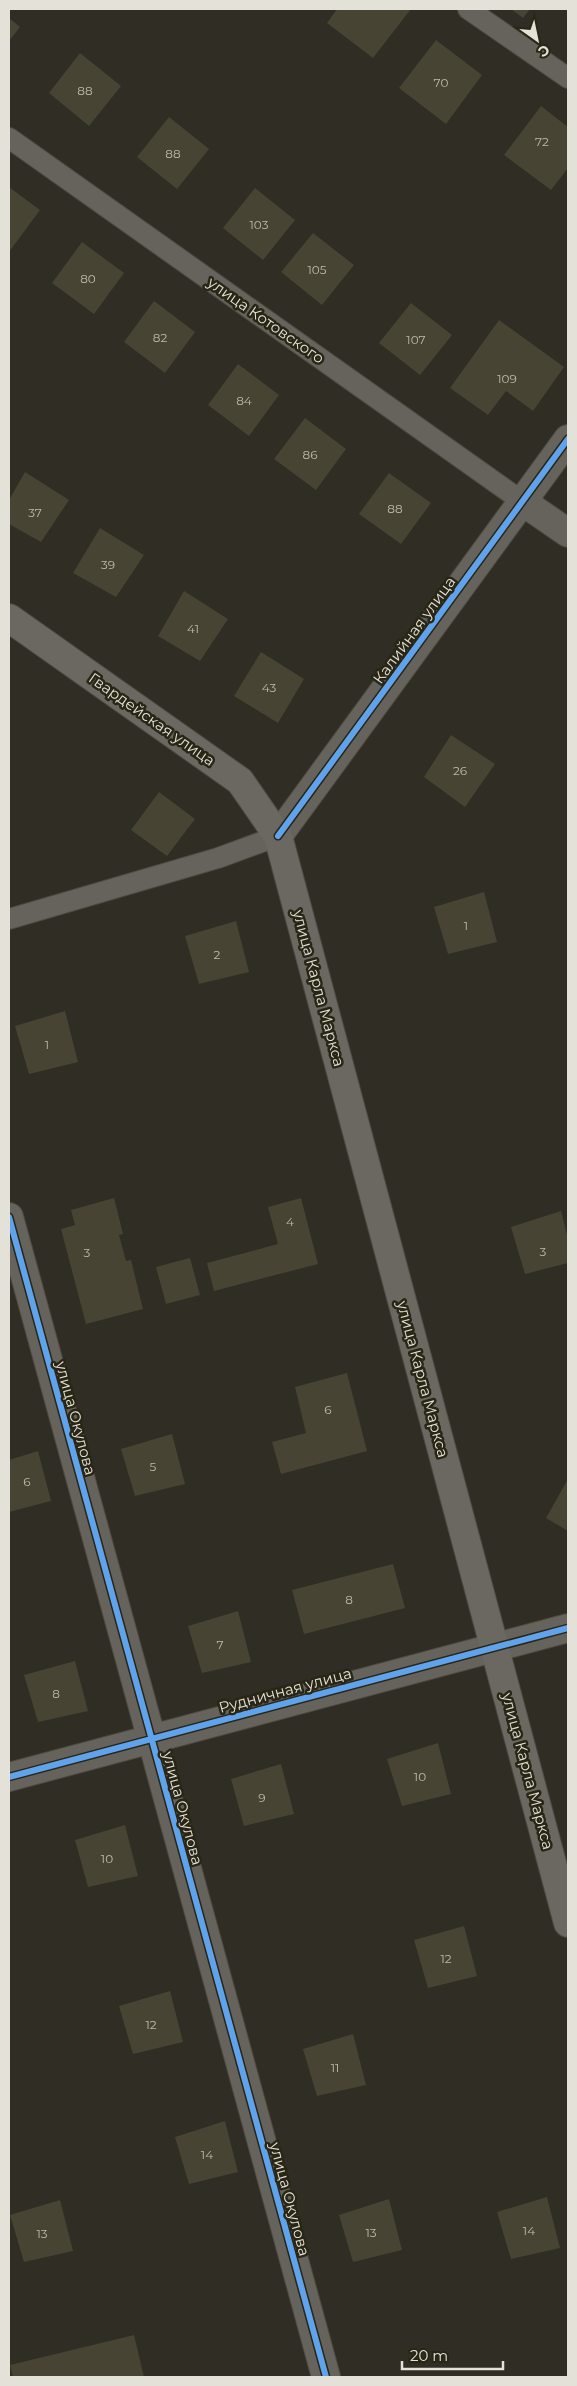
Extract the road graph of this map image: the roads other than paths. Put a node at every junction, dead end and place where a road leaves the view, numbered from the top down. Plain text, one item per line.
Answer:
1 (468, 9) edge
2 (568, 78) edge
3 (9, 138) edge
4 (568, 439) edge
5 (523, 502) junction
6 (568, 533) edge
7 (9, 618) edge
8 (278, 836) junction
9 (9, 919) edge
10 (9, 1217) edge
11 (568, 1628) edge
12 (495, 1648) junction
13 (151, 1739) junction
14 (9, 1777) edge
15 (568, 1923) edge
16 (326, 2377) edge

1 - 2 lane
3 - 5 lane, улица Котовского
4 - 5 street, Калийная улица
5 - 6 street
5 - 8 street, Калийная улица
7 - 8 main road, Гвардейская улица
8 - 9 lane
8 - 12 main road, улица Карла Маркса
10 - 13 street, улица Окулова
11 - 12 street, Рудничная улица
12 - 13 street, Рудничная улица
12 - 15 main road, улица Карла Маркса
13 - 14 street, Рудничная улица
13 - 16 street, улица Окулова

